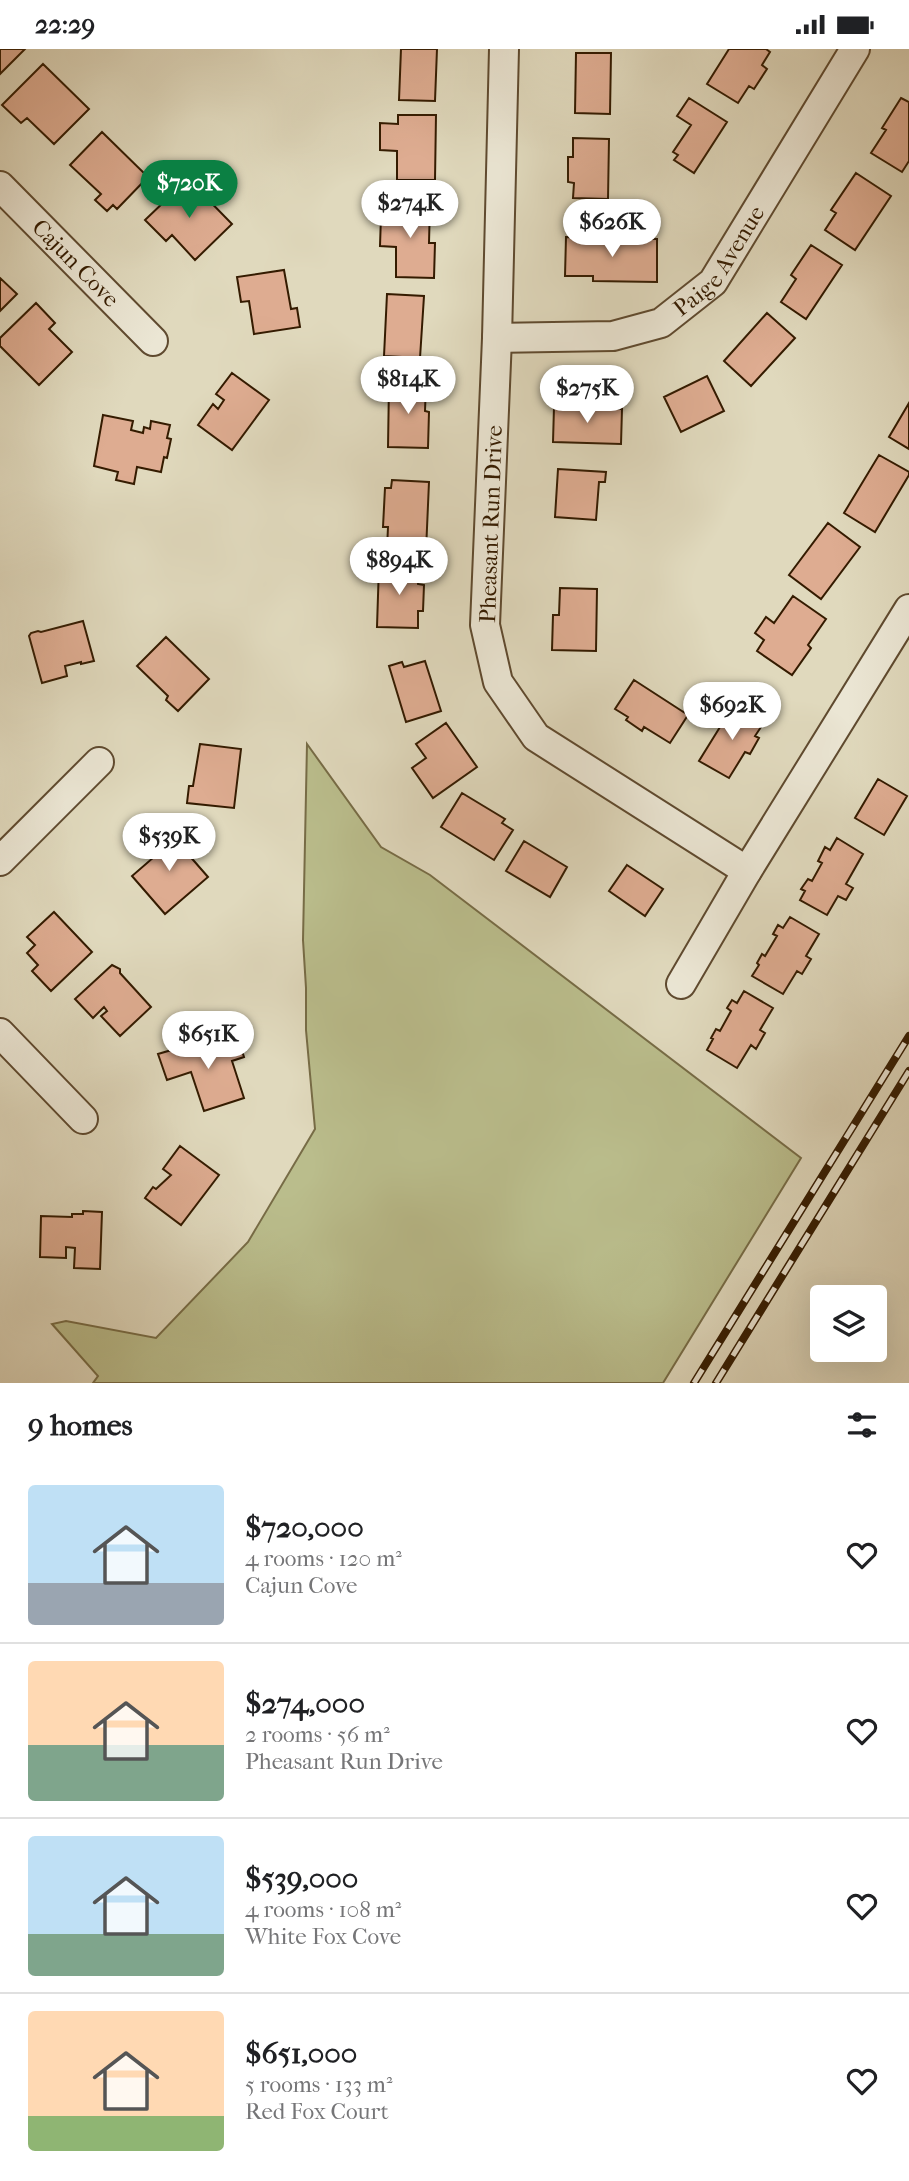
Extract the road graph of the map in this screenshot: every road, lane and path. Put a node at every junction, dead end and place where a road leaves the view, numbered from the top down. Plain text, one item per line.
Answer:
1 (505, 49) edge
2 (855, 49) edge
3 (0, 186) edge
4 (497, 338) junction
5 (153, 341) dead end
6 (909, 608) edge
7 (99, 762) dead end
8 (0, 861) edge
9 (747, 871) junction
10 (681, 984) dead end
11 (0, 1033) edge
12 (83, 1119) dead end

1 - 4 street, Pheasant Run Drive
2 - 4 street, Paige Avenue
3 - 5 street, Cajun Cove
4 - 9 street, Pheasant Run Drive
6 - 9 street
7 - 8 street
9 - 10 street
11 - 12 street

